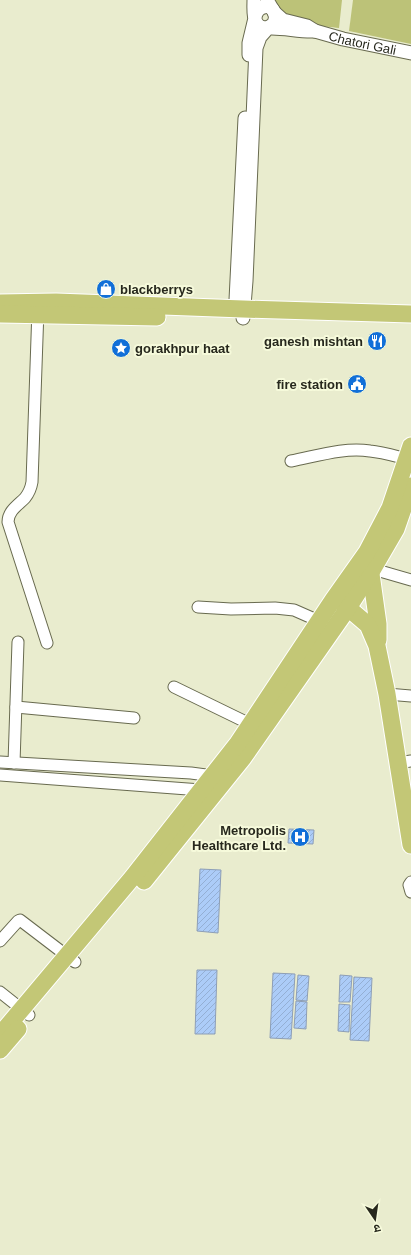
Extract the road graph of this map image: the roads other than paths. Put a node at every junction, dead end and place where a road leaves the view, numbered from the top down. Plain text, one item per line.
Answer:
1 (254, 0) edge
2 (267, 0) edge
3 (274, 12) junction
4 (255, 18) junction
5 (268, 28) junction
6 (315, 32) junction
7 (411, 53) edge
8 (0, 303) edge
9 (38, 309) junction
10 (239, 313) junction
11 (0, 314) edge
12 (411, 314) edge
13 (411, 322) edge
14 (409, 452) edge
15 (291, 461) dead end
16 (411, 486) edge
17 (407, 509) edge
18 (367, 552) junction
19 (372, 571) junction
20 (411, 580) edge
21 (335, 597) junction
22 (198, 607) dead end
23 (348, 608) junction
24 (319, 621) junction
25 (18, 642) dead end
26 (47, 643) dead end
27 (377, 646) junction
28 (174, 687) dead end
29 (387, 694) junction
30 (411, 696) edge
31 (16, 707) junction
32 (134, 718) dead end
33 (250, 724) junction
34 (0, 762) edge
35 (404, 762) edge
36 (14, 763) junction
37 (0, 775) edge
38 (213, 786) junction
39 (411, 844) edge
40 (411, 882) edge
41 (411, 892) edge
42 (0, 941) edge
43 (71, 959) junction
44 (0, 992) edge
45 (26, 1012) junction
46 (0, 1035) edge
47 (0, 1050) edge

1 - 4 street
2 - 3 street
3 - 4 street
3 - 5 street
3 - 6 street
4 - 5 street
4 - 10 street
5 - 6 street
5 - 10 street
6 - 7 street, Chatori Gali
8 - 9 main road
9 - 10 main road
9 - 11 main road
9 - 26 street
10 - 12 main road
10 - 13 main road
14 - 15 street
14 - 18 main road
16 - 17 main road
17 - 19 main road
18 - 19 main road
18 - 21 main road
19 - 20 street
19 - 23 main road
19 - 27 main road
21 - 23 main road
21 - 24 main road
22 - 24 street
23 - 27 main road
23 - 38 main road
24 - 33 main road
25 - 31 street
27 - 29 main road
28 - 33 street
29 - 30 street
29 - 35 main road
31 - 32 street
31 - 36 street
33 - 38 main road
34 - 36 street
35 - 39 main road
36 - 38 street
37 - 38 street
38 - 43 main road
40 - 41 street
42 - 43 street
43 - 45 main road
44 - 45 street
45 - 46 main road
45 - 47 main road

